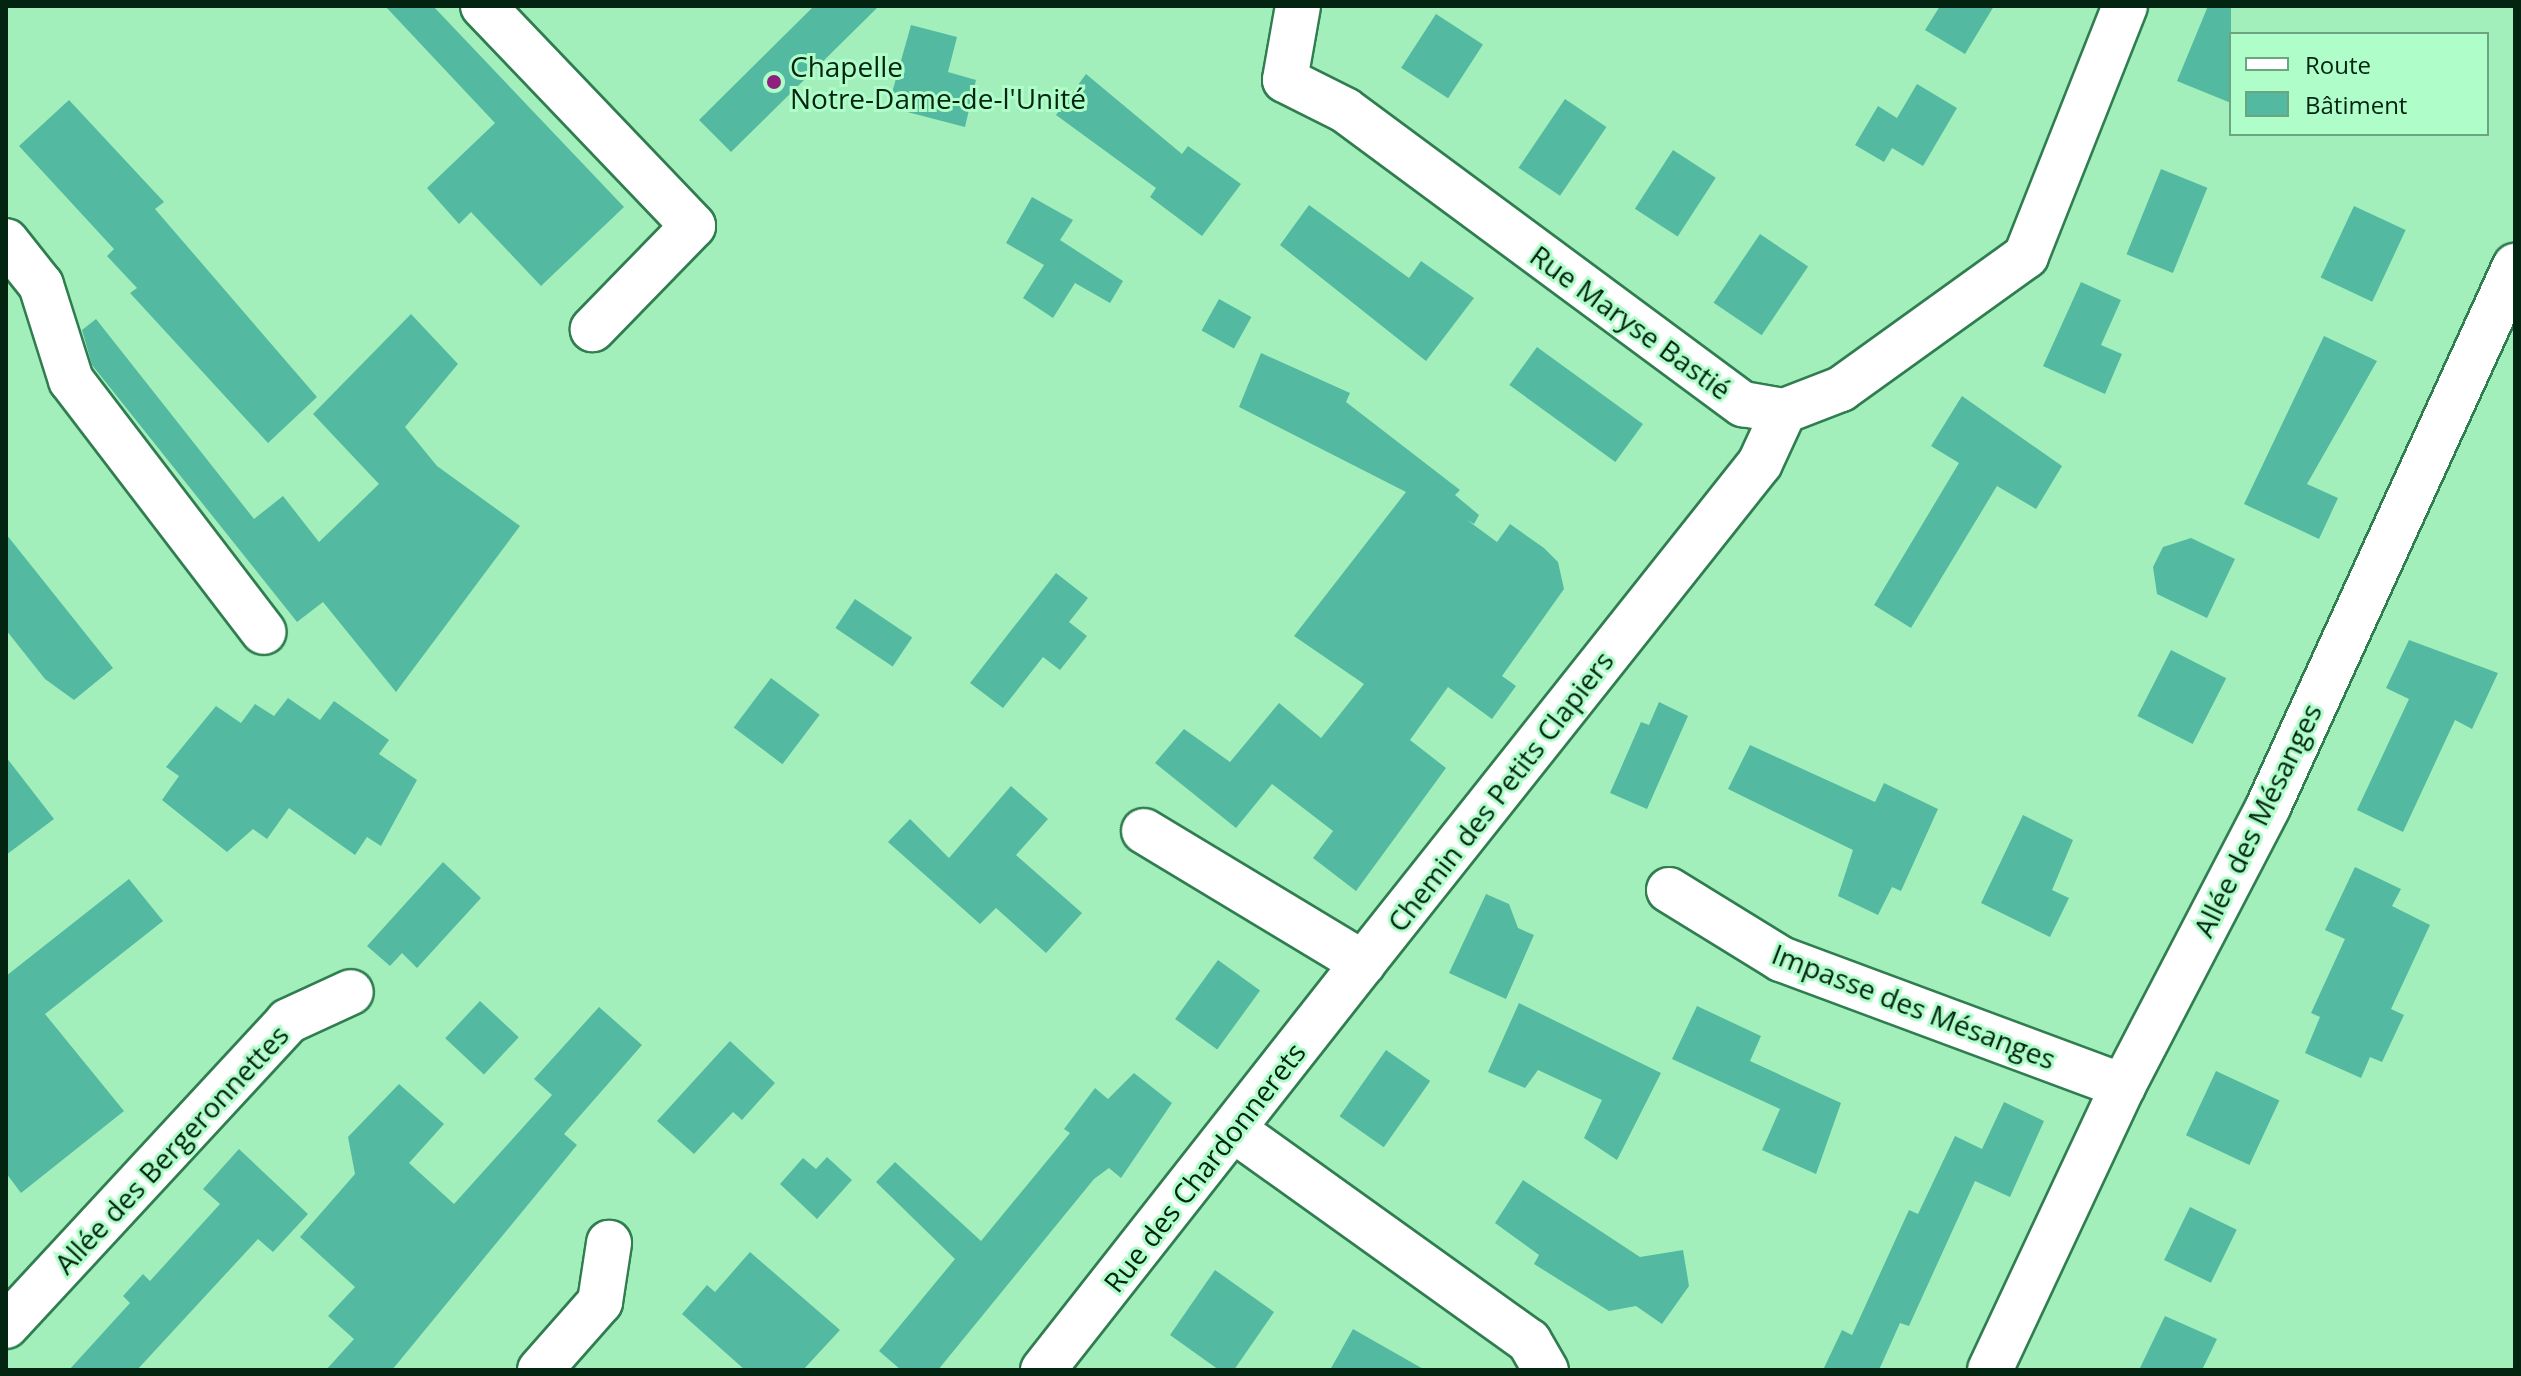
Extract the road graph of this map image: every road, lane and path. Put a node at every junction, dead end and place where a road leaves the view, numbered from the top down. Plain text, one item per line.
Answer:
1 (483, 6) edge
2 (1298, 6) edge
3 (2125, 6) edge
4 (6, 241) edge
5 (2515, 266) edge
6 (593, 329) dead end
7 (1784, 411) junction
8 (264, 632) dead end
9 (1144, 831) dead end
10 (1669, 890) dead end
11 (1363, 963) junction
12 (351, 992) dead end
13 (2123, 1086) junction
14 (1234, 1130) junction
15 (609, 1243) dead end
16 (6, 1326) edge
17 (540, 1370) edge
18 (1043, 1370) edge
19 (1546, 1370) edge
20 (1990, 1370) edge

1 - 6 street
2 - 7 street, Rue Maryse Bastié
3 - 7 street
4 - 8 street
5 - 13 street, Allée des Mésanges
7 - 11 street, Chemin des Petits Clapiers
9 - 11 street
10 - 13 street, Impasse des Mésanges
11 - 14 street, Rue des Chardonnerets
12 - 16 street, Allée des Bergeronnettes
13 - 20 street, Allée des Mésanges
14 - 18 street, Rue des Chardonnerets
14 - 19 street
15 - 17 street

